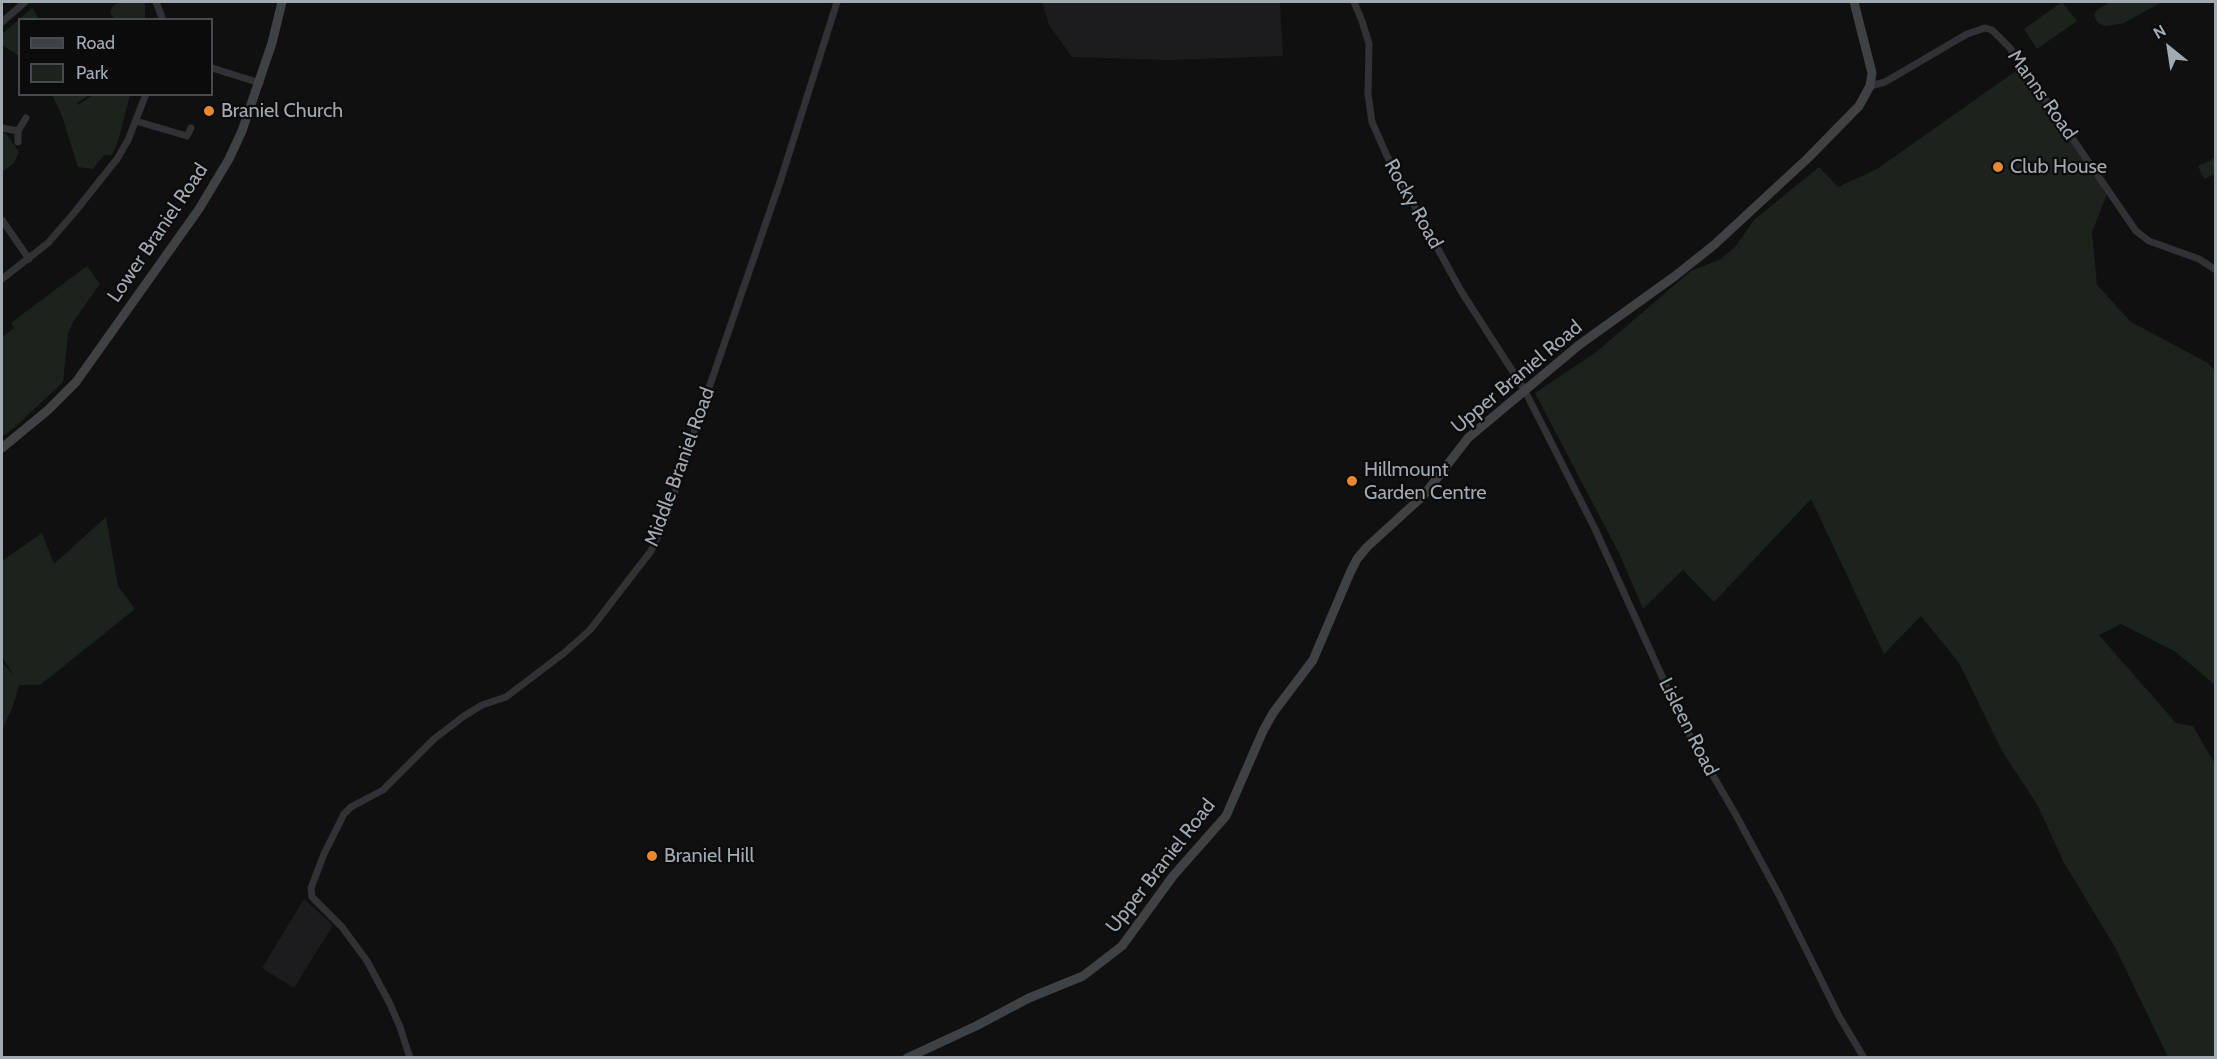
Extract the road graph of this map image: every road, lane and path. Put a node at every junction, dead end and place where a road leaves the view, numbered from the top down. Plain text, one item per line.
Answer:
1 (25, 2) edge
2 (156, 2) edge
3 (282, 2) edge
4 (837, 2) edge
5 (1354, 2) edge
6 (1854, 2) edge
7 (162, 18) edge
8 (2, 22) edge
9 (213, 68) edge
10 (260, 83) junction
11 (1869, 86) junction
12 (145, 96) edge
13 (26, 118) dead end
14 (136, 121) junction
15 (2, 128) edge
16 (191, 128) dead end
17 (18, 131) junction
18 (18, 142) dead end
19 (2, 220) edge
20 (29, 260) junction
21 (2216, 270) edge
22 (2, 279) edge
23 (1524, 389) junction
24 (2, 448) edge
25 (410, 1058) edge
26 (906, 1058) edge
27 (1864, 1058) edge

1 - 8 street
2 - 7 street
3 - 10 street, Lower Braniel Road
4 - 25 street, Middle Braniel Road
5 - 23 street, Rocky Road
6 - 11 street
9 - 10 street
10 - 24 street, Lower Braniel Road
11 - 21 street, Manns Road
11 - 23 street, Upper Braniel Road
12 - 14 street
13 - 17 street
14 - 16 street
14 - 20 street
15 - 17 street
17 - 18 street
19 - 20 street
20 - 22 street
23 - 26 street, Upper Braniel Road
23 - 27 street, Lisleen Road

